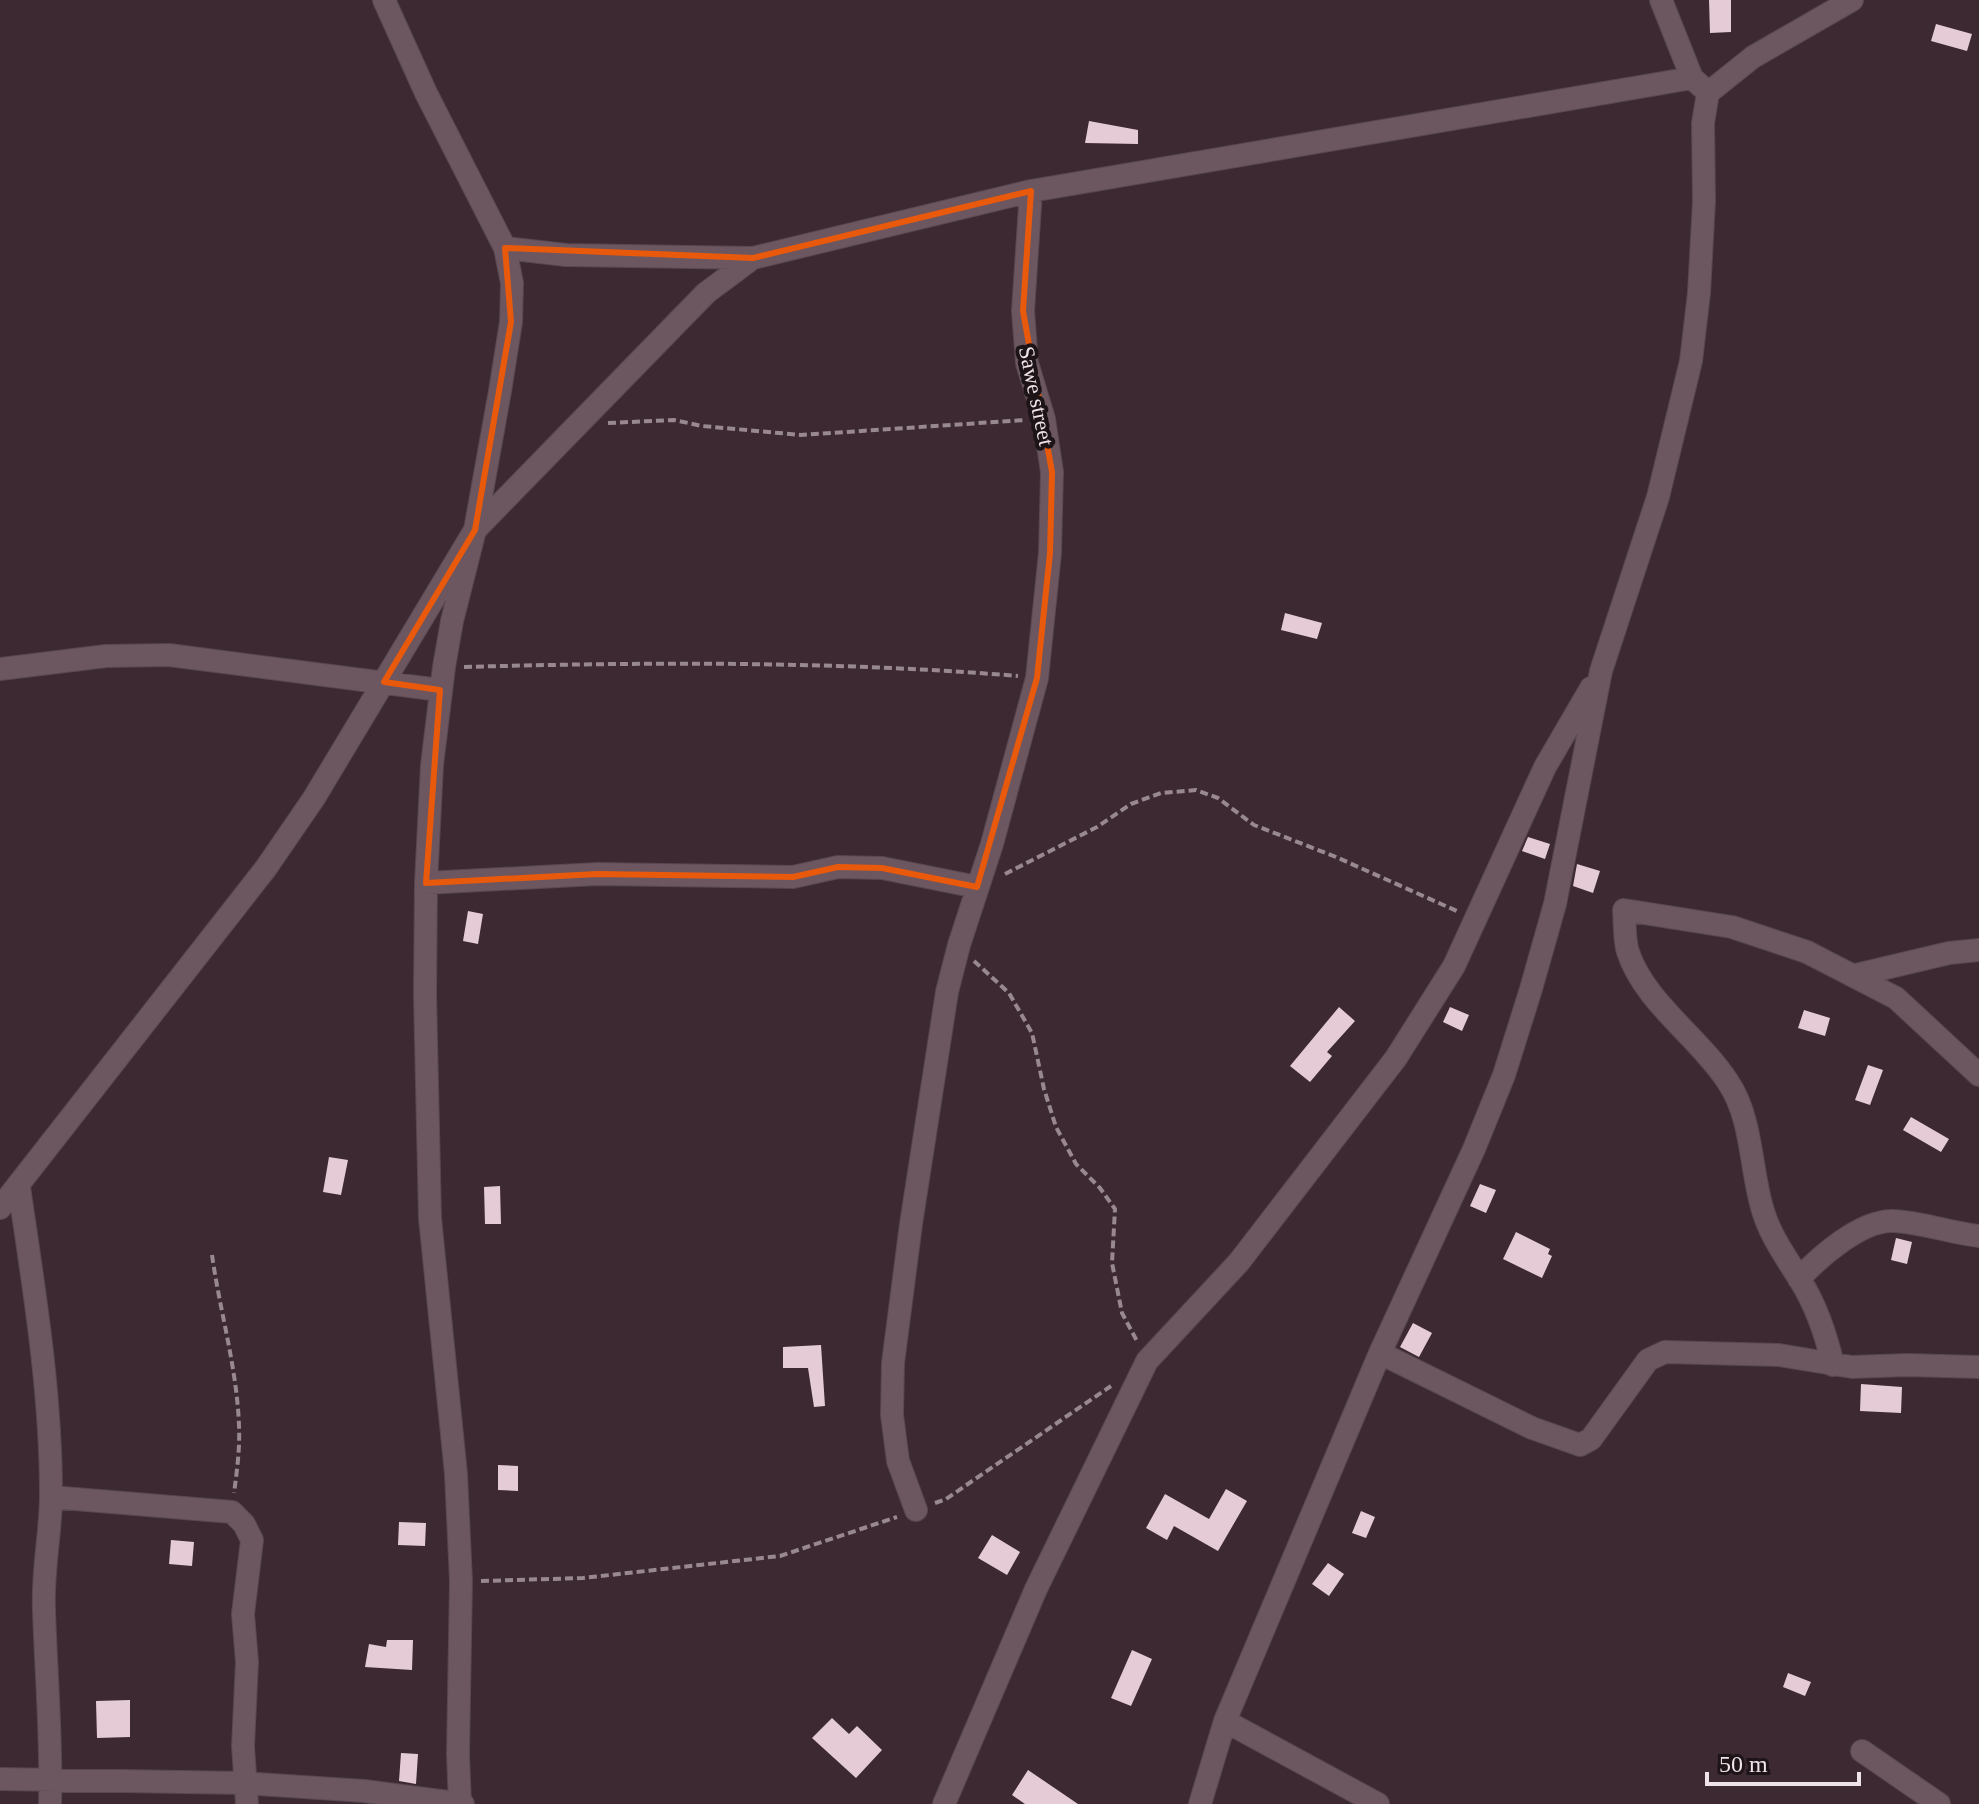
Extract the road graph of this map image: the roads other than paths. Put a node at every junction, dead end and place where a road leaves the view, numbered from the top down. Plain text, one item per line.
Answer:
1 (384, 0) edge
2 (1661, 0) edge
3 (1852, 0) edge
4 (1700, 86) junction
5 (1031, 191) junction
6 (505, 248) junction
7 (753, 258) junction
8 (475, 530) junction
9 (0, 669) edge
10 (1601, 671) junction
11 (384, 682) junction
12 (440, 690) junction
13 (426, 883) junction
14 (977, 887) junction
15 (1979, 950) edge
16 (1856, 975) junction
17 (1979, 1075) edge
18 (19, 1187) junction
19 (0, 1208) edge
20 (1979, 1236) edge
21 (1799, 1279) junction
22 (1380, 1353) junction
23 (1833, 1365) junction
24 (1979, 1367) edge
25 (51, 1497) junction
26 (916, 1510) road end
27 (1225, 1721) junction
28 (1862, 1751) dead end
29 (0, 1779) edge
30 (50, 1779) junction
31 (246, 1794) edge
32 (50, 1804) edge
33 (461, 1804) edge
34 (944, 1804) edge
35 (1200, 1804) edge
36 (1378, 1804) edge
37 (1939, 1804) edge

1 - 6 street
2 - 4 street
3 - 4 street
4 - 5 street
4 - 10 street
5 - 7 street
5 - 14 street, Sawe street
6 - 7 street
6 - 8 street
7 - 8 street
8 - 11 street
8 - 12 street
9 - 11 street
10 - 22 street
10 - 34 street
11 - 12 street
11 - 18 street
12 - 13 street
13 - 14 street
13 - 33 street
14 - 26 street, Sawe street
15 - 16 street
16 - 17 street
16 - 21 street
18 - 19 street
18 - 25 street
20 - 21 street
21 - 23 street
22 - 23 street
22 - 27 street
23 - 24 street
25 - 30 street
25 - 31 street
27 - 35 street
27 - 36 street
28 - 37 street
29 - 30 street
30 - 31 street
30 - 32 street
31 - 33 street

